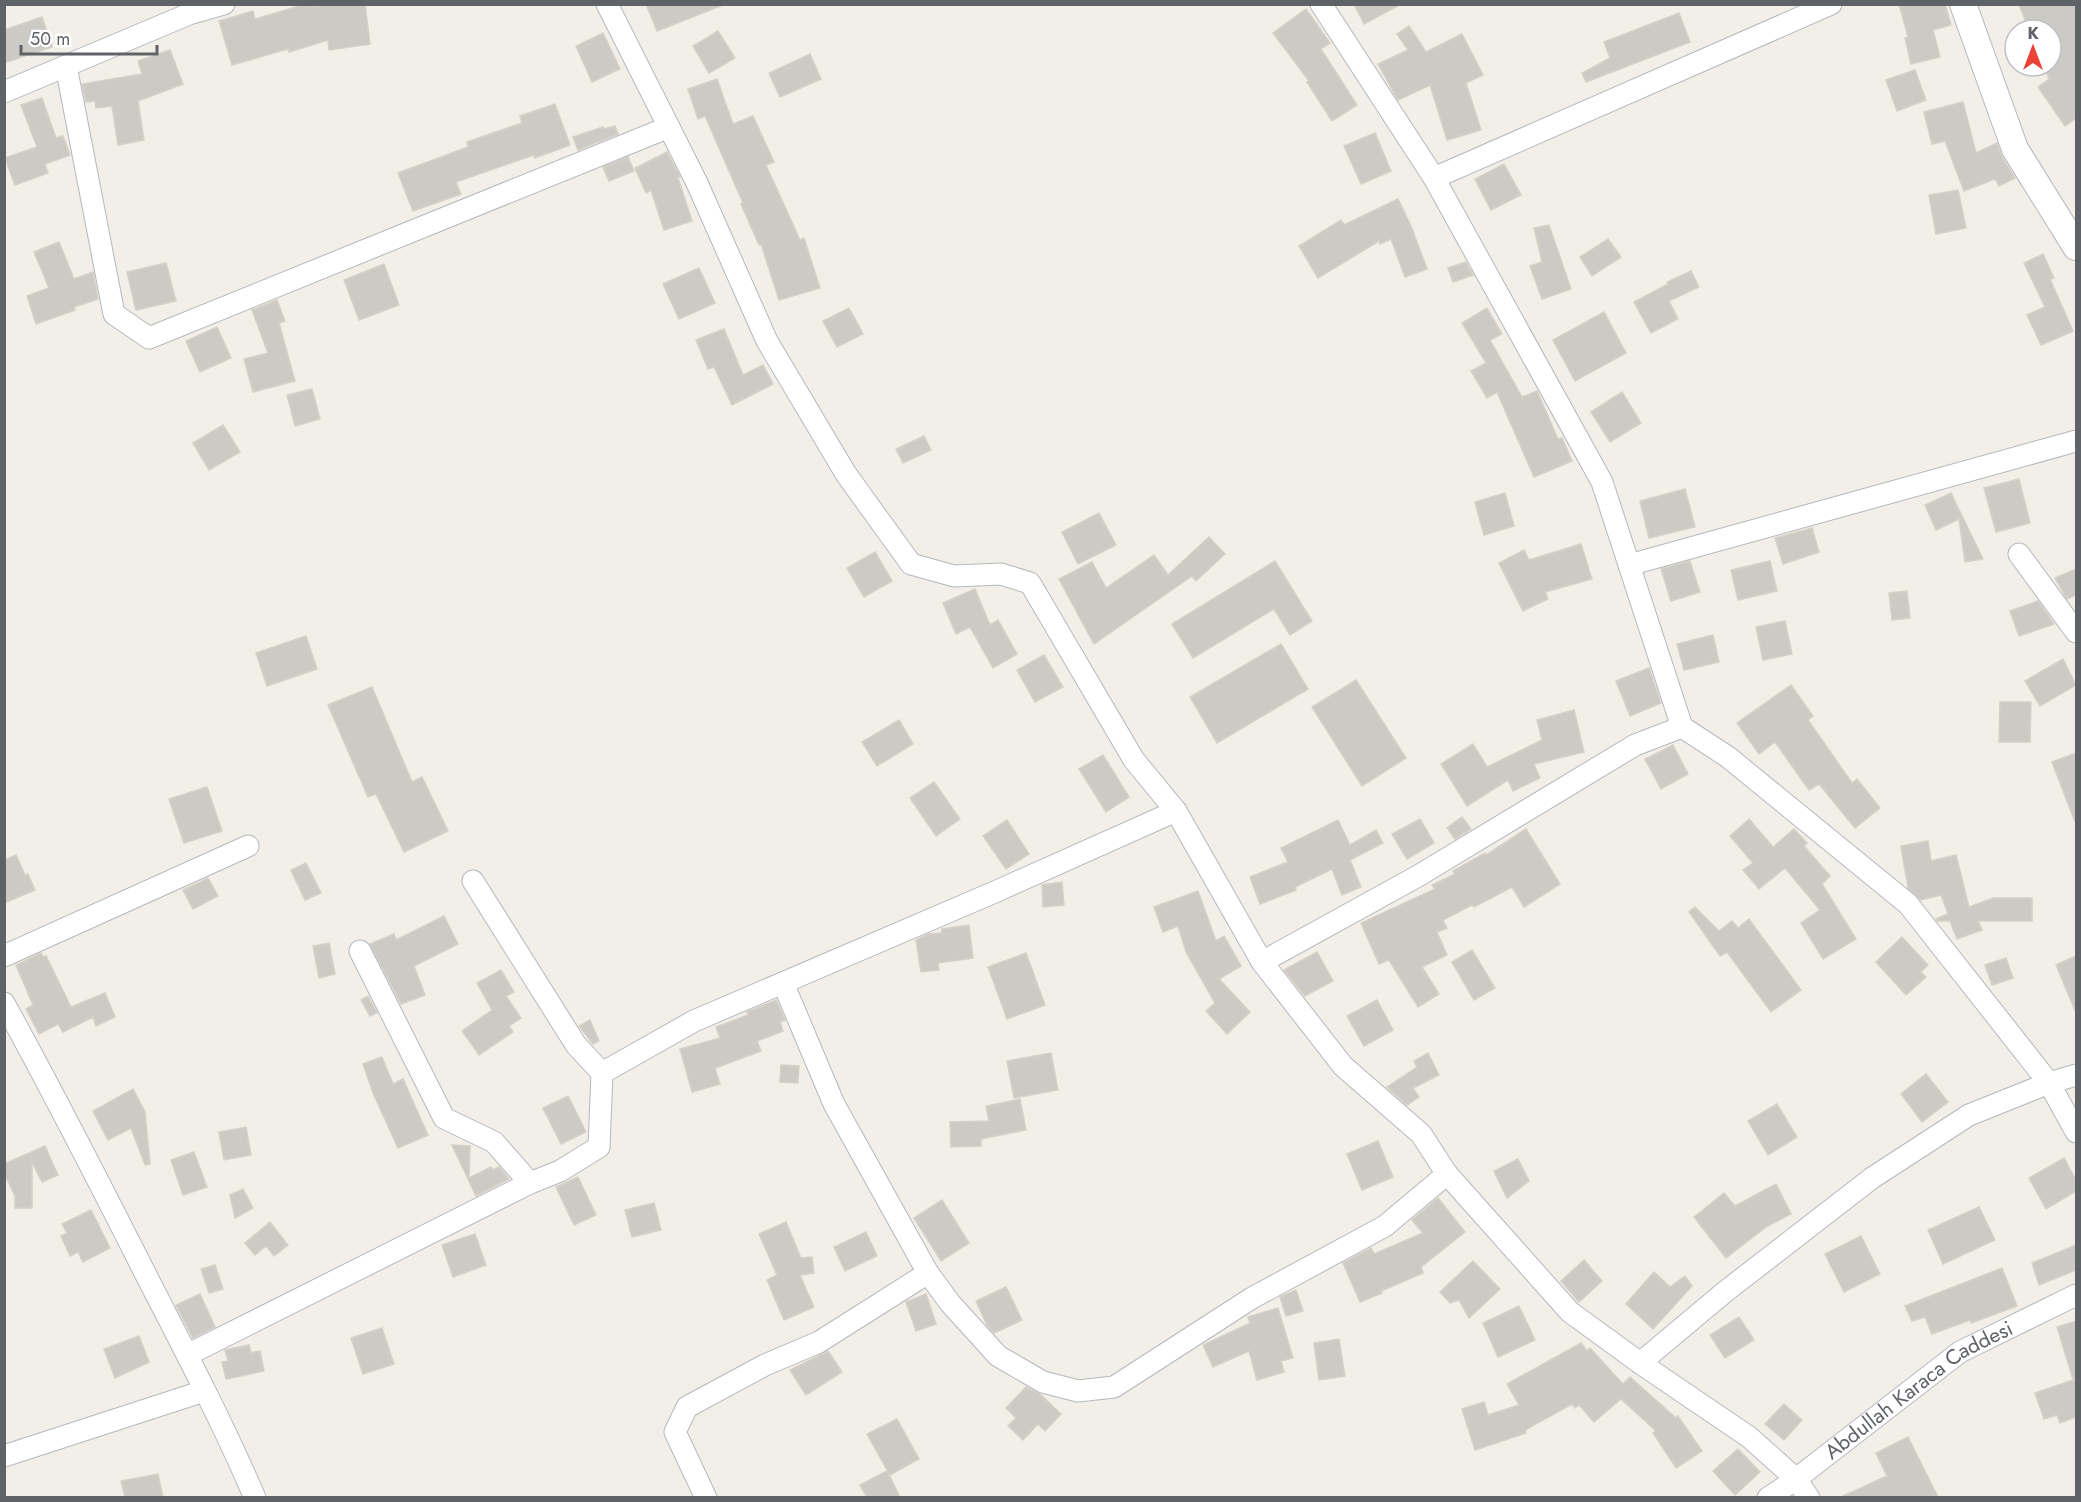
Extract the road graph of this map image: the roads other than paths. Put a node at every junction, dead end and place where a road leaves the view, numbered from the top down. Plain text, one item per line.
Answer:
1 (224, 4) edge
2 (606, 4) edge
3 (1321, 4) edge
4 (1831, 4) edge
5 (1963, 4) edge
6 (66, 66) junction
7 (4, 92) edge
8 (669, 127) junction
9 (1434, 178) junction
10 (2076, 247) edge
11 (2076, 441) edge
12 (2019, 554) dead end
13 (1629, 565) junction
14 (2076, 632) edge
15 (1682, 728) junction
16 (1176, 811) junction
17 (248, 846) dead end
18 (473, 881) dead end
19 (360, 951) dead end
20 (4, 956) edge
21 (1262, 962) junction
22 (783, 983) junction
23 (4, 1003) edge
24 (602, 1072) junction
25 (2076, 1075) edge
26 (2049, 1083) junction
27 (2076, 1132) edge
28 (1447, 1174) junction
29 (530, 1183) junction
30 (928, 1273) junction
31 (2076, 1295) edge
32 (188, 1355) junction
33 (1640, 1363) junction
34 (204, 1391) junction
35 (4, 1456) edge
36 (1796, 1479) junction
37 (255, 1497) edge
38 (706, 1497) edge
39 (1768, 1497) edge
40 (1809, 1497) edge

1 - 6 street
2 - 8 street
3 - 9 street
4 - 9 street
5 - 10 street
6 - 7 street
6 - 8 street
8 - 16 street
9 - 13 street
11 - 13 street
12 - 14 street
13 - 15 street
15 - 21 street
15 - 26 street
16 - 21 street
16 - 22 street
17 - 20 street
18 - 24 street
19 - 29 street
21 - 28 street
22 - 24 street
22 - 30 street
23 - 32 street
24 - 29 street
25 - 26 street
26 - 27 street
26 - 33 street
28 - 30 street
28 - 33 street
29 - 32 street
30 - 38 street
31 - 36 street, Abdullah Karaca Caddesi
32 - 34 street
33 - 36 street
34 - 35 street
34 - 37 street
36 - 39 street, Abdullah Karaca Caddesi
36 - 40 street

